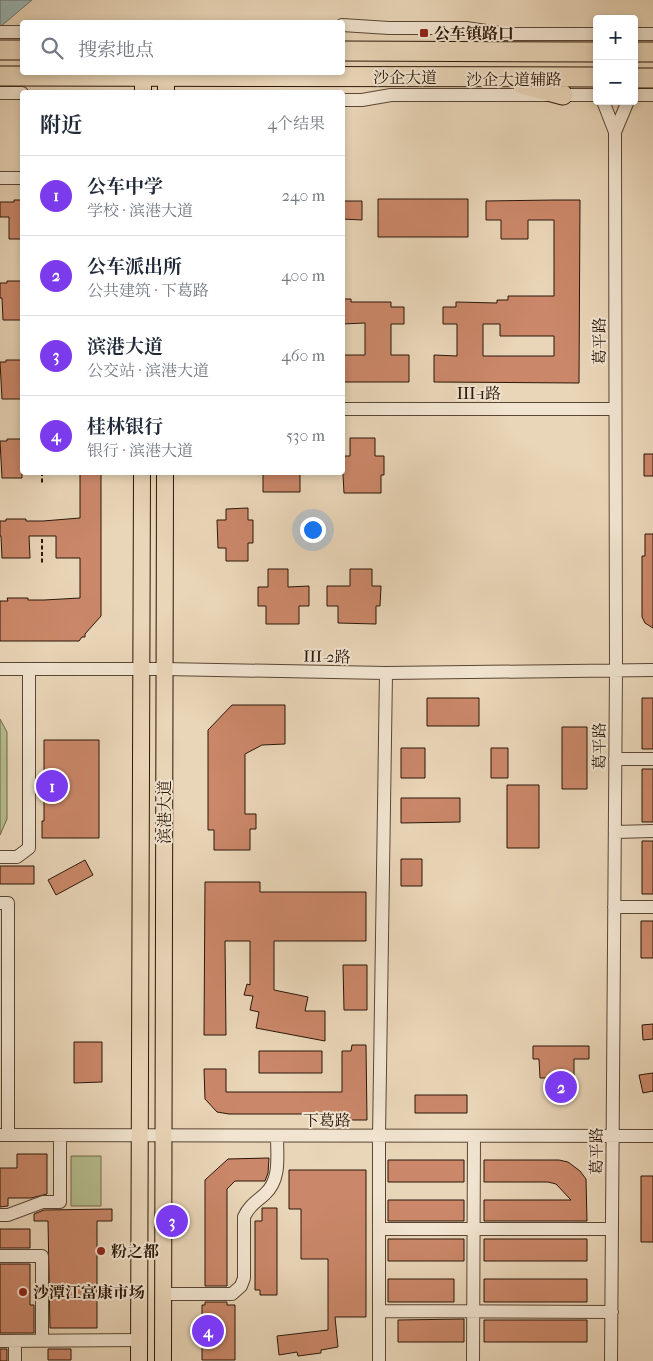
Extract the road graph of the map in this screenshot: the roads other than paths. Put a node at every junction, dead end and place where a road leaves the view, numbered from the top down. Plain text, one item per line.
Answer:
1 (345, 25) edge
2 (0, 32) edge
3 (20, 32) edge
4 (593, 34) edge
5 (638, 34) edge
6 (653, 34) edge
7 (0, 50) edge
8 (20, 50) edge
9 (345, 51) edge
10 (364, 51) junction
11 (593, 52) edge
12 (638, 52) edge
13 (653, 52) edge
14 (0, 76) edge
15 (364, 77) junction
16 (494, 77) junction
17 (653, 78) edge
18 (143, 80) edge
19 (166, 80) edge
20 (638, 89) edge
21 (593, 92) edge
22 (0, 93) edge
23 (19, 93) edge
24 (593, 93) edge
25 (638, 94) edge
26 (563, 95) junction
27 (653, 95) edge
28 (345, 100) edge
29 (603, 105) edge
30 (627, 105) edge
31 (615, 132) junction
32 (0, 178) edge
33 (20, 178) edge
34 (345, 409) edge
35 (615, 409) junction
36 (142, 475) edge
37 (165, 475) edge
38 (0, 669) edge
39 (29, 669) junction
40 (141, 669) junction
41 (164, 670) junction
42 (616, 670) junction
43 (653, 670) edge
44 (386, 673) junction
45 (615, 759) junction
46 (653, 759) edge
47 (615, 832) junction
48 (653, 832) edge
49 (0, 857) edge
50 (0, 903) edge
51 (614, 907) junction
52 (653, 907) edge
53 (4, 978) edge
54 (4, 1054) edge
55 (4, 1135) edge
56 (60, 1135) junction
57 (140, 1136) junction
58 (163, 1136) junction
59 (277, 1136) junction
60 (380, 1136) junction
61 (474, 1136) junction
62 (612, 1136) junction
63 (653, 1136) edge
64 (0, 1216) edge
65 (379, 1229) junction
66 (473, 1229) junction
67 (612, 1229) junction
68 (0, 1256) edge
69 (163, 1294) junction
70 (379, 1311) junction
71 (473, 1311) junction
72 (612, 1312) junction
73 (139, 1340) junction
74 (15, 1341) junction
75 (42, 1341) junction
76 (0, 1342) edge
77 (15, 1361) edge
78 (139, 1361) edge
79 (162, 1361) edge
80 (379, 1361) edge
81 (473, 1361) edge
82 (611, 1361) edge

1 - 4 street
2 - 3 street
5 - 6 street
7 - 8 highway
9 - 10 highway, 沙企大道
10 - 11 highway, 沙企大道
10 - 15 highway
12 - 13 highway
14 - 18 highway, 沙企大道
15 - 16 highway, 沙企大道
15 - 19 highway, 沙企大道
16 - 21 highway, 沙企大道
16 - 26 highway
17 - 20 highway
18 - 19 highway, 沙企大道
22 - 23 street
24 - 26 street, 沙企大道辅路
25 - 27 street
26 - 28 street, 沙企大道辅路
29 - 31 street, 葛平路
30 - 31 street, 葛平路
31 - 35 street, 葛平路
32 - 33 street
34 - 35 street, III-1路
35 - 42 street, 葛平路
36 - 40 main road, 滨港大道
37 - 41 main road, 滨港大道
38 - 39 street, III-2路
39 - 40 street, III-2路
39 - 49 street
40 - 41 street, III-2路
40 - 57 main road, 滨港大道
41 - 44 street, III-2路
41 - 58 main road, 滨港大道
42 - 43 street, III-2路
42 - 44 street, III-2路
42 - 45 street, 葛平路
44 - 60 street
45 - 46 street
45 - 47 street, 葛平路
47 - 48 street
47 - 51 street, 葛平路
50 - 53 street
51 - 52 street
51 - 62 street, 葛平路
53 - 54 street
54 - 55 street
55 - 56 street, 下葛路
56 - 57 street, 下葛路
56 - 64 street
57 - 58 street, 下葛路
57 - 73 main road, 滨港大道
58 - 59 street, 下葛路
58 - 69 main road, 滨港大道
59 - 60 street, 下葛路
59 - 69 street
60 - 61 street, 下葛路
60 - 65 street
61 - 62 street, 下葛路
61 - 66 street
62 - 63 street, 下葛路
62 - 67 street, 葛平路
65 - 66 street
65 - 70 street
66 - 67 street
66 - 71 street
67 - 72 street, 葛平路
68 - 75 street
69 - 79 main road, 滨港大道
70 - 71 street
70 - 80 street
71 - 72 street
71 - 81 street
72 - 82 street, 葛平路
73 - 75 street
73 - 78 main road, 滨港大道
74 - 75 street
74 - 76 street
74 - 77 street

